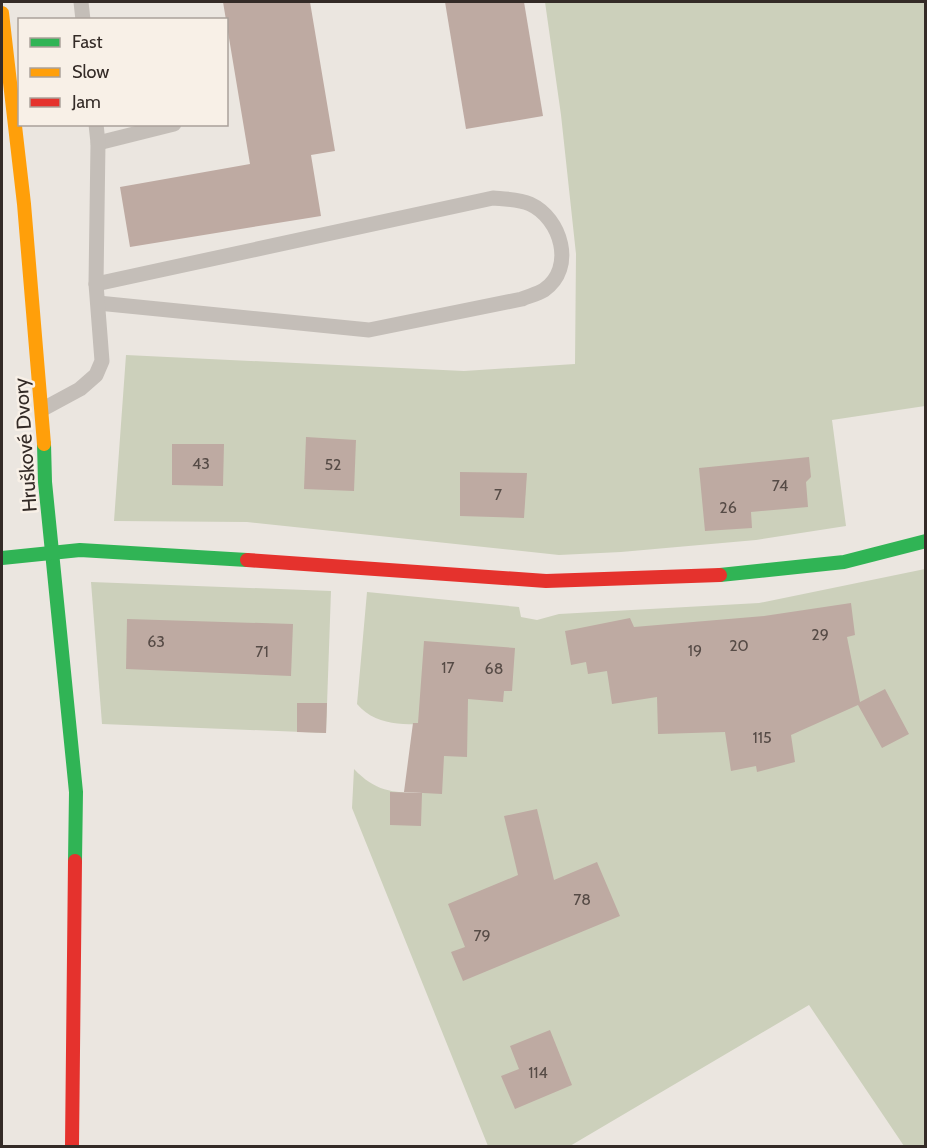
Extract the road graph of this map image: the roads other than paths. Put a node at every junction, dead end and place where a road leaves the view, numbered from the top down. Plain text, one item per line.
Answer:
1 (81, 2) edge
2 (2, 13) edge
3 (83, 18) edge
4 (96, 126) edge
5 (166, 126) edge
6 (98, 143) junction
7 (96, 284) junction
8 (98, 303) junction
9 (43, 409) junction
10 (926, 541) edge
11 (52, 553) junction
12 (2, 558) edge
13 (72, 1146) edge

1 - 3 lane
2 - 9 street, Hruškové Dvory
4 - 6 lane
5 - 6 lane
6 - 7 lane
7 - 8 lane
7 - 8 lane
8 - 9 lane
9 - 11 street, Hruškové Dvory
10 - 11 street
11 - 12 street
11 - 13 street, Hruškové Dvory

